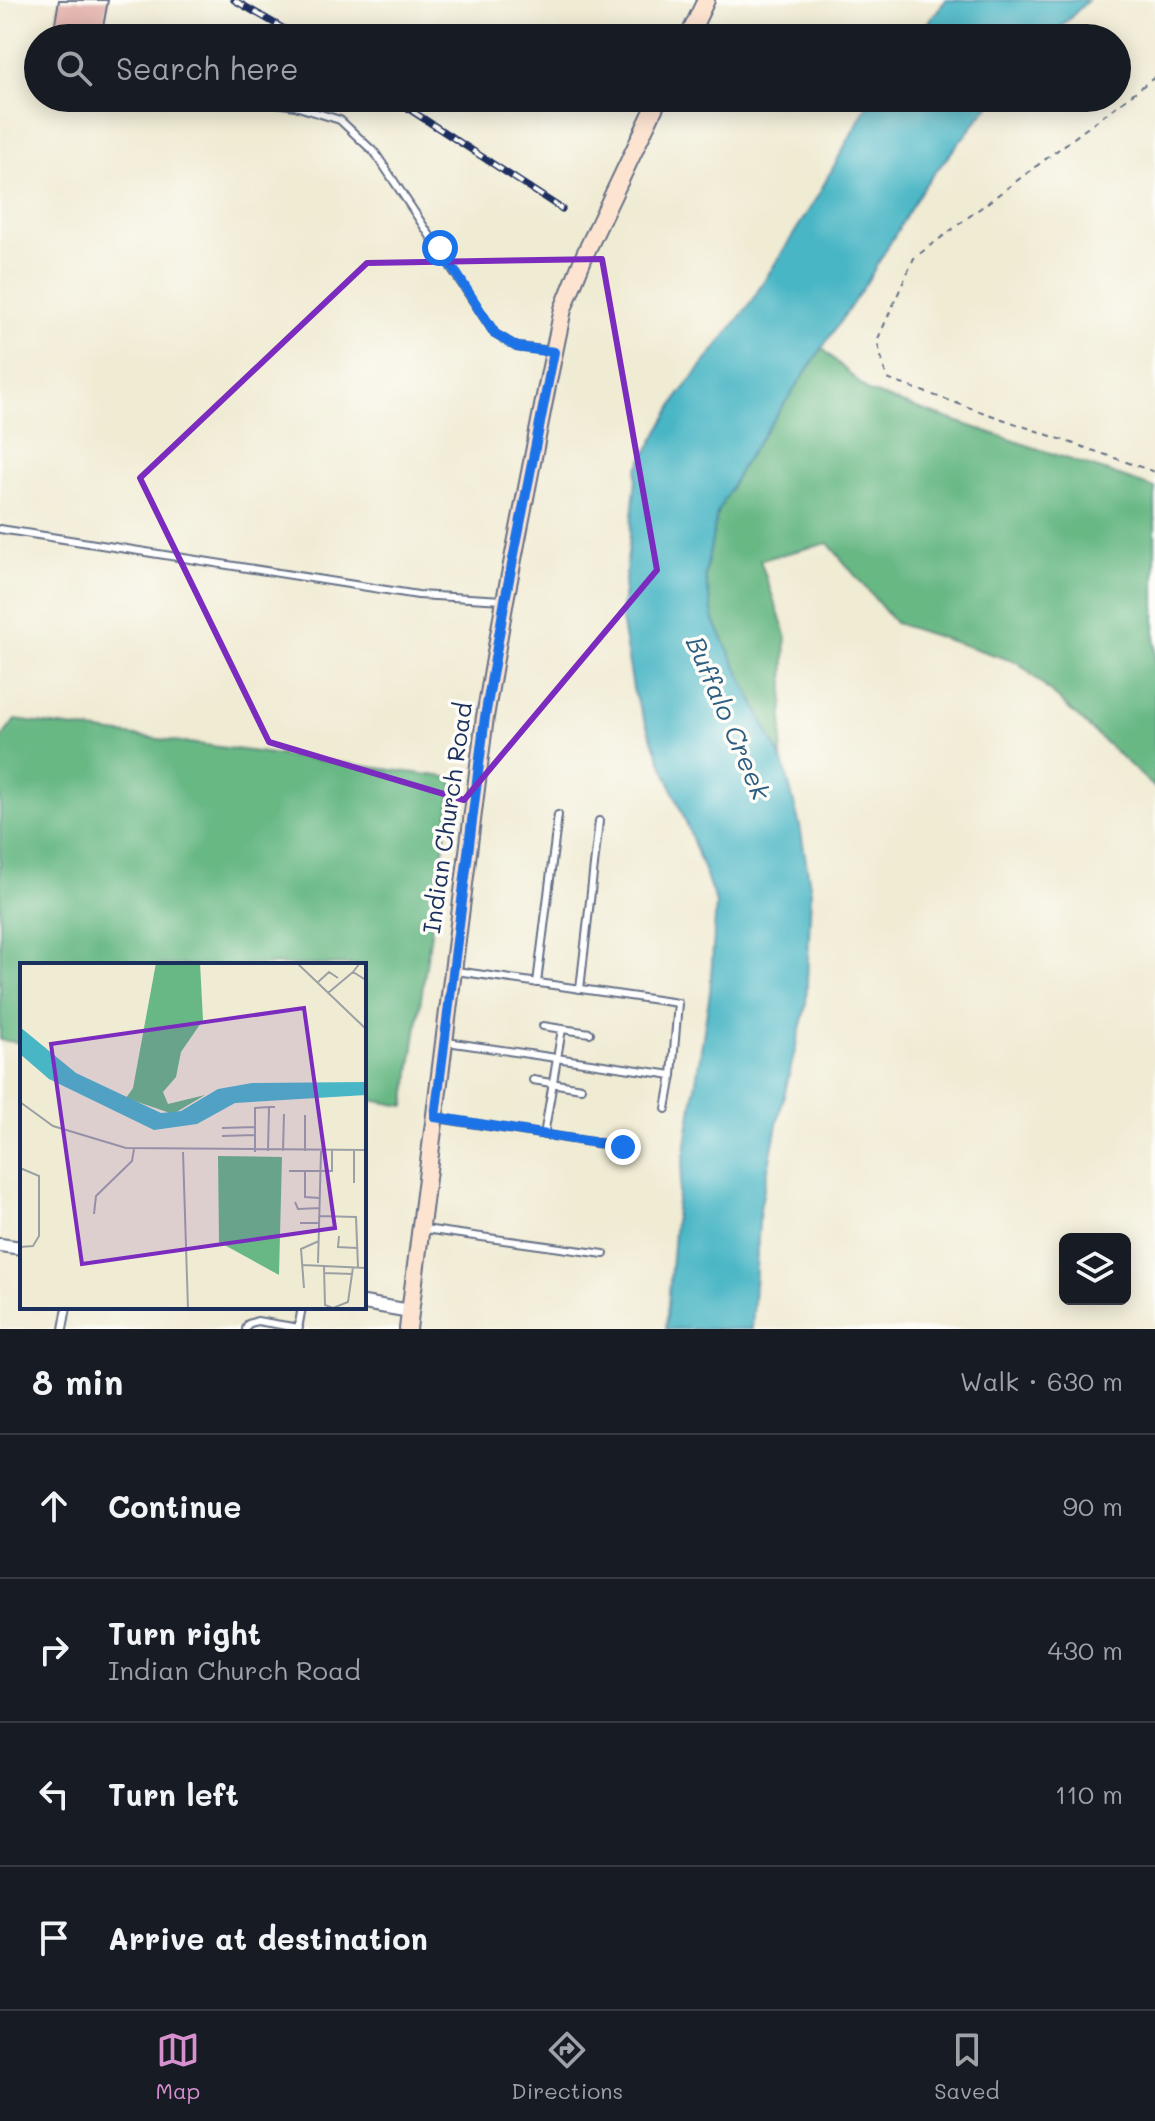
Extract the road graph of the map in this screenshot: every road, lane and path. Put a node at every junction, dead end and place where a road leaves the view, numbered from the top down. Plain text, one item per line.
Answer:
1 (706, 0) edge
2 (695, 24) edge
3 (1155, 77) edge
4 (1131, 95) edge
5 (314, 112) edge
6 (652, 112) edge
7 (1108, 112) edge
8 (554, 352) junction
9 (1155, 472) edge
10 (0, 529) edge
11 (505, 600) junction
12 (558, 815) dead end
13 (599, 821) dead end
14 (453, 970) junction
15 (537, 983) junction
16 (580, 989) junction
17 (543, 1026) dead end
18 (562, 1029) junction
19 (590, 1033) dead end
20 (443, 1041) junction
21 (558, 1059) junction
22 (672, 1075) junction
23 (533, 1080) dead end
24 (553, 1083) junction
25 (581, 1088) dead end
26 (666, 1109) dead end
27 (435, 1117) junction
28 (544, 1135) junction
29 (623, 1147) dead end
30 (421, 1228) junction
31 (0, 1245) edge
32 (20, 1248) edge
33 (604, 1254) dead end
34 (366, 1303) edge
35 (67, 1309) edge
36 (410, 1311) junction
37 (298, 1328) edge
38 (63, 1329) edge
39 (246, 1329) edge
40 (408, 1329) edge

1 - 2 street
3 - 4 path
5 - 8 lane
6 - 8 street, Indian Church Road
7 - 9 path
8 - 11 street, Indian Church Road
10 - 11 lane
11 - 14 street, Indian Church Road
12 - 15 lane
13 - 16 lane
14 - 15 lane
14 - 20 street, Indian Church Road
15 - 16 lane
16 - 22 lane
17 - 18 lane
18 - 19 lane
18 - 21 lane
20 - 21 lane
20 - 27 street, Indian Church Road
21 - 22 lane
21 - 24 lane
22 - 26 lane
23 - 24 lane
24 - 25 lane
24 - 28 lane
27 - 28 lane
27 - 30 street, Indian Church Road
28 - 29 lane
30 - 33 lane
30 - 36 street, Indian Church Road
31 - 32 street
34 - 36 street
35 - 38 lane
36 - 40 street, Indian Church Road
37 - 39 lane

